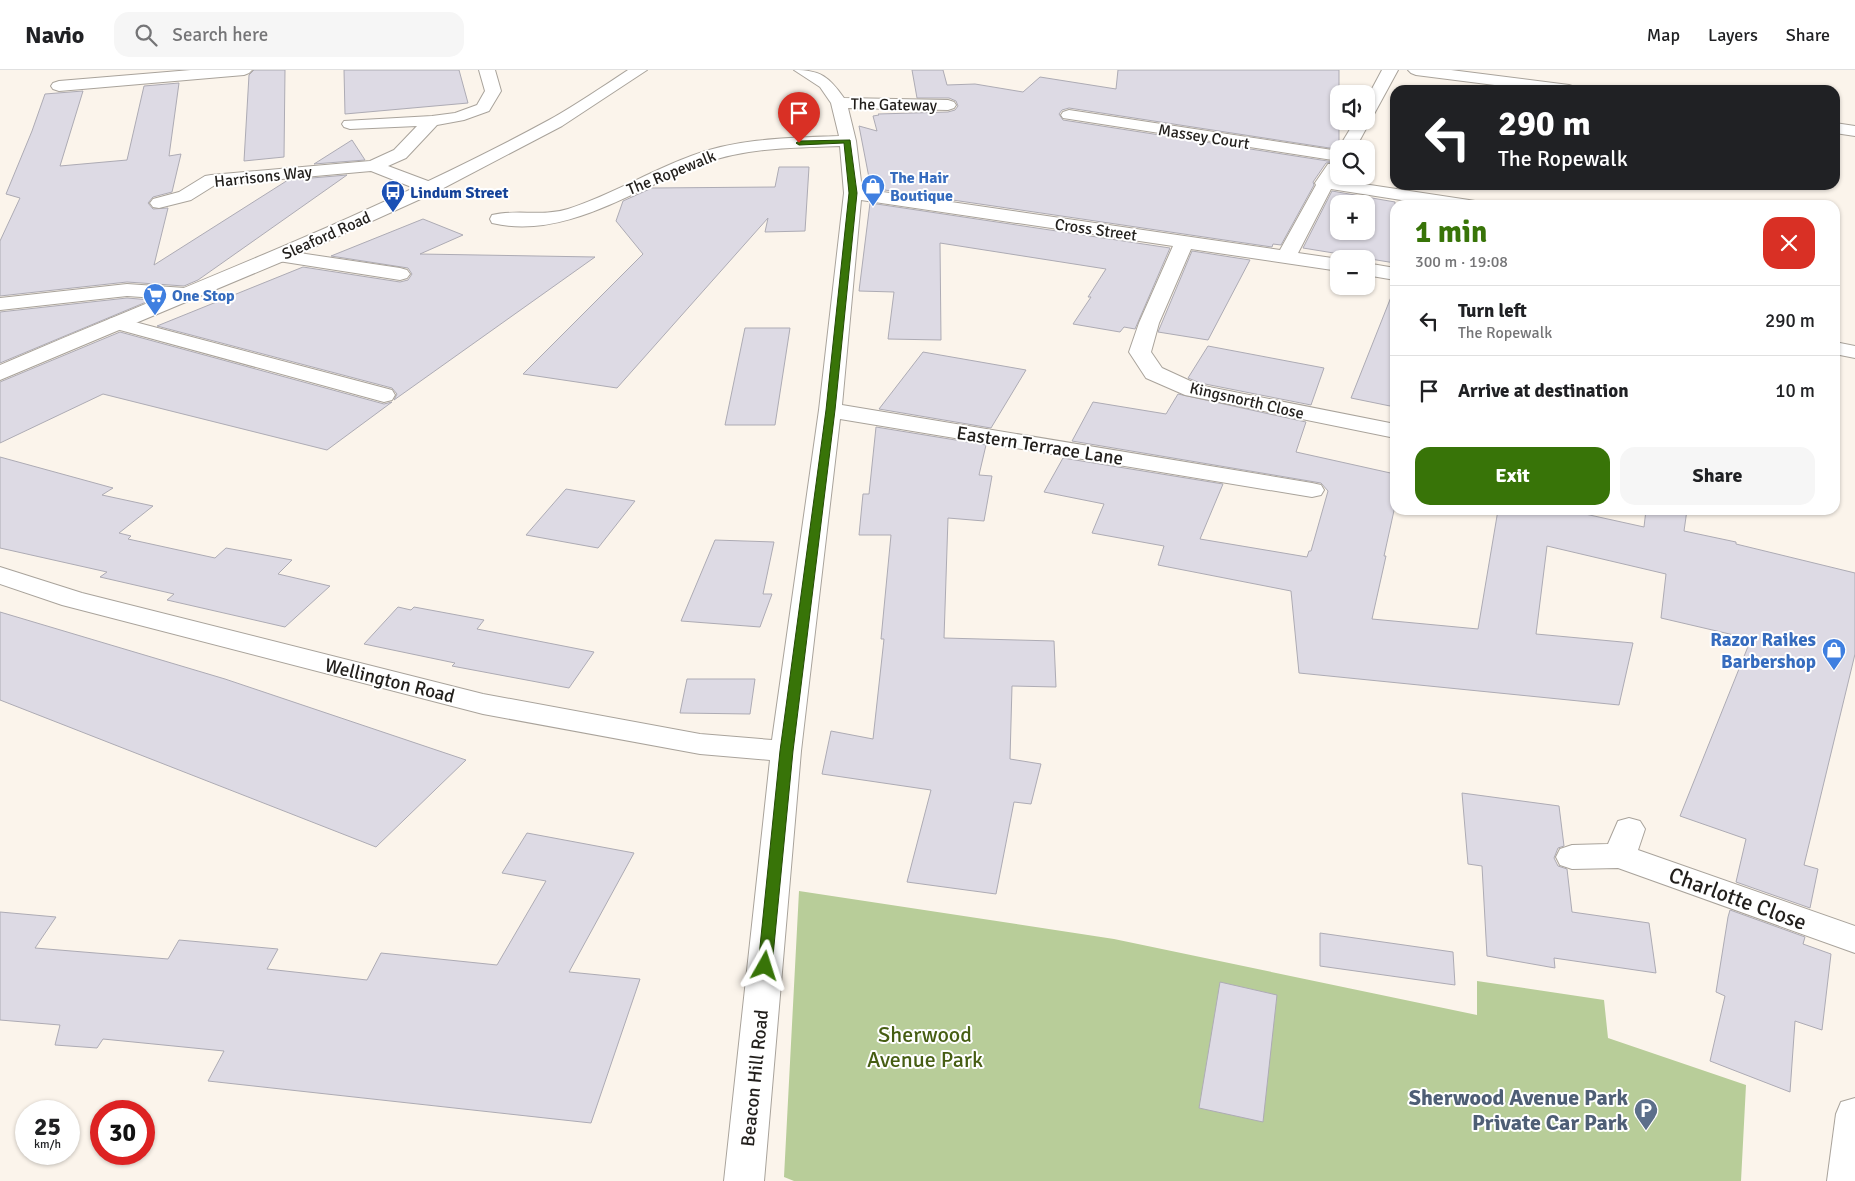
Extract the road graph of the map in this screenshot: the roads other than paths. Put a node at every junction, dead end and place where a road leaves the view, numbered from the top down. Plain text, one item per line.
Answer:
1 (244, 70) edge
2 (488, 70) edge
3 (639, 70) edge
4 (802, 70) edge
5 (1390, 70) edge
6 (1416, 70) edge
7 (1531, 85) edge
8 (59, 86) dead end
9 (1375, 99) edge
10 (840, 103) junction
11 (948, 105) dead end
12 (1069, 115) dead end
13 (432, 121) junction
14 (350, 124) dead end
15 (1840, 129) edge
16 (1855, 131) edge
17 (848, 141) junction
18 (1330, 155) edge
19 (373, 166) junction
20 (1330, 174) edge
21 (1324, 183) junction
22 (430, 188) junction
23 (853, 193) junction
24 (1436, 200) edge
25 (159, 203) dead end
26 (499, 220) dead end
27 (1184, 242) junction
28 (279, 256) junction
29 (1286, 256) junction
30 (1330, 263) edge
31 (1375, 271) edge
32 (1390, 273) edge
33 (400, 274) dead end
34 (185, 294) junction
35 (0, 304) edge
36 (116, 323) junction
37 (1840, 349) edge
38 (1855, 352) edge
39 (0, 373) edge
40 (384, 395) dead end
41 (830, 410) junction
42 (1390, 430) edge
43 (1312, 490) dead end
44 (0, 575) edge
45 (786, 751) junction
46 (1572, 857) dead end
47 (1855, 940) edge
48 (1855, 1114) edge
49 (744, 1181) edge
50 (1847, 1181) edge

1 - 8 street
2 - 13 street
3 - 22 street, Sleaford Road
4 - 10 street, Beacon Hill Road
5 - 9 street
6 - 7 street
10 - 11 street, The Gateway
10 - 17 street, Beacon Hill Road
12 - 18 street, Massey Court
13 - 14 street
13 - 19 street
15 - 16 street
17 - 23 street, Beacon Hill Road
17 - 26 street, The Ropewalk
19 - 22 street
19 - 25 street, Harrisons Way
20 - 21 street
21 - 24 street
21 - 29 street
22 - 28 street, Sleaford Road
23 - 27 street, Cross Street
23 - 41 street, Beacon Hill Road
27 - 29 street, Cross Street
27 - 42 street, Kingsnorth Close
28 - 33 street
28 - 34 street, Sleaford Road
29 - 30 street, Cross Street
31 - 32 street
34 - 35 street
34 - 36 street, Sleaford Road
36 - 39 street, Sleaford Road
36 - 40 street
37 - 38 street
41 - 43 street, Eastern Terrace Lane
41 - 45 street, Beacon Hill Road
44 - 45 street, Wellington Road
45 - 49 street, Beacon Hill Road
46 - 47 street, Charlotte Close
48 - 50 street

